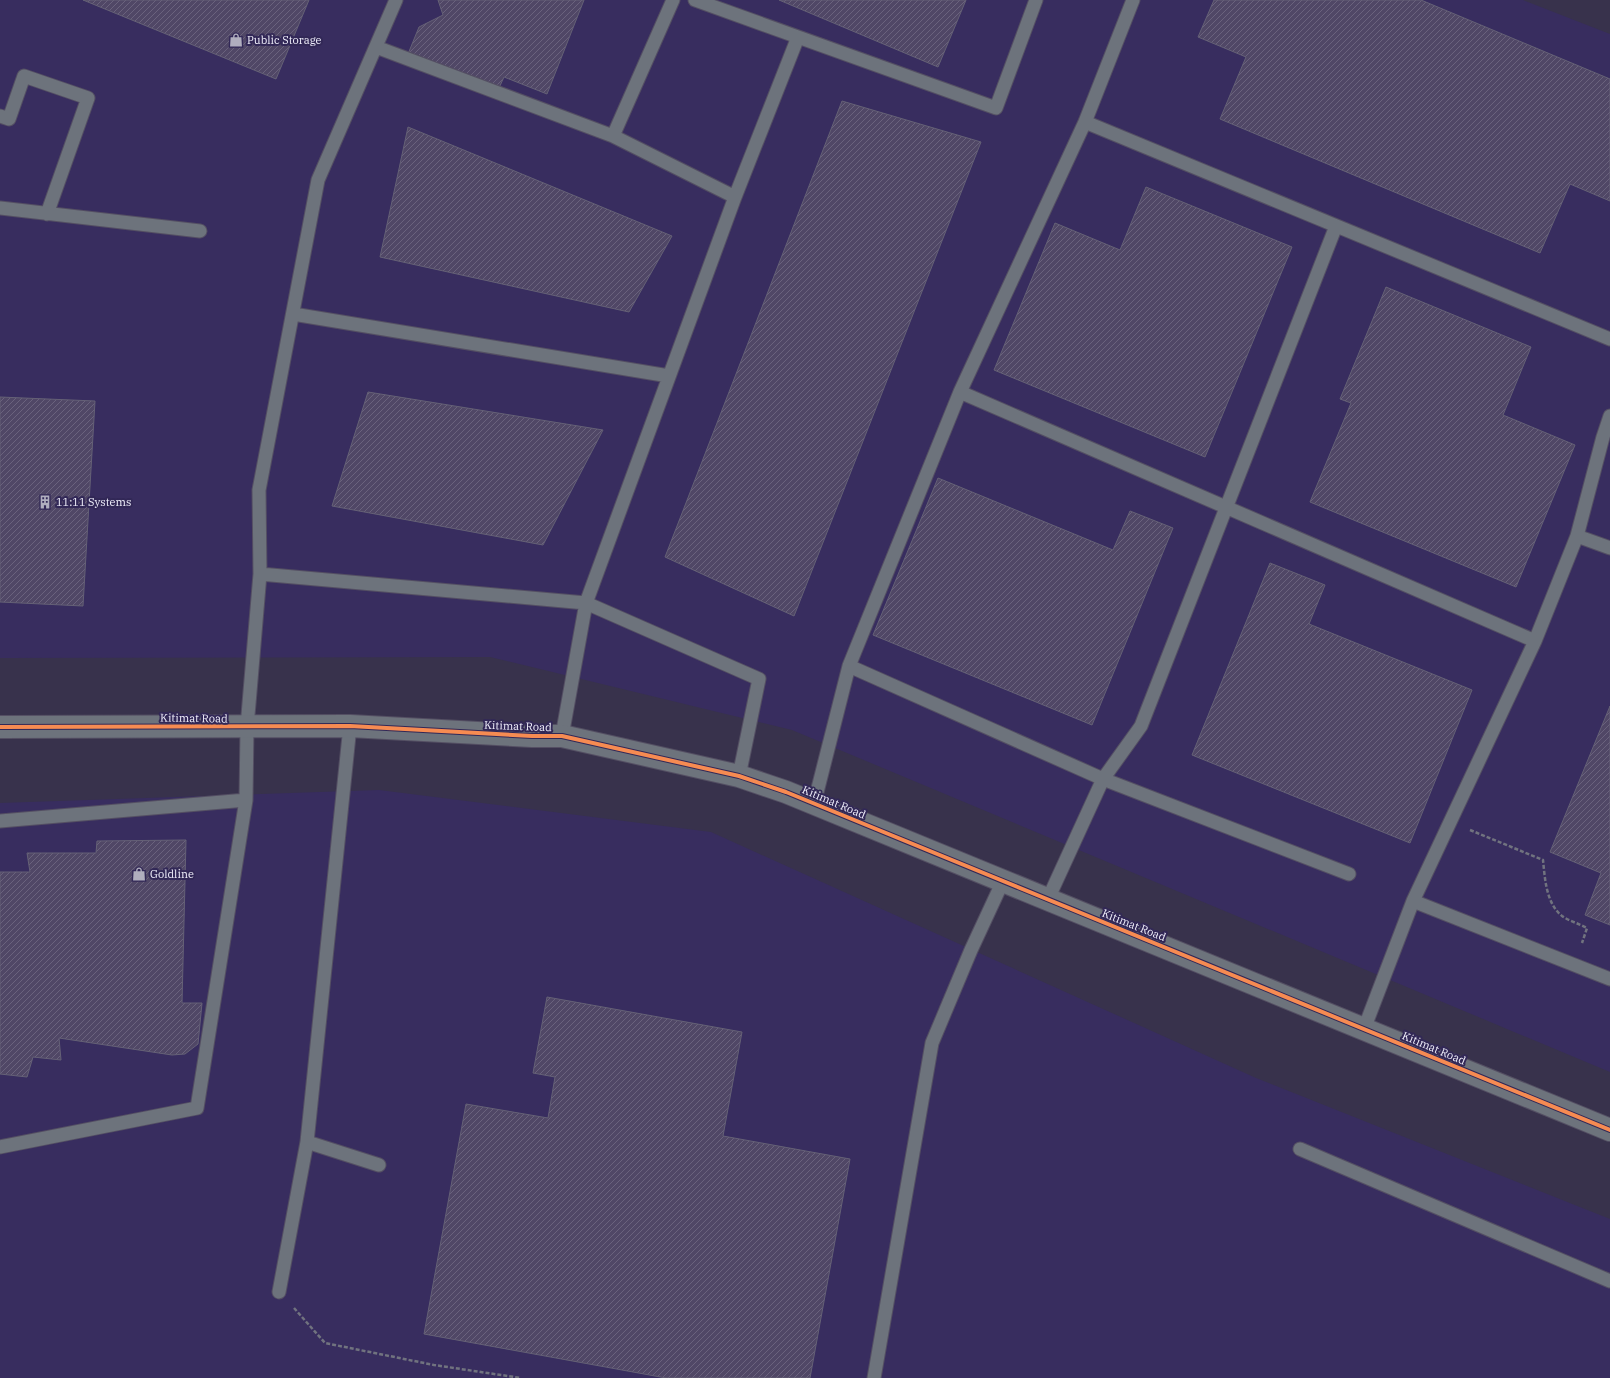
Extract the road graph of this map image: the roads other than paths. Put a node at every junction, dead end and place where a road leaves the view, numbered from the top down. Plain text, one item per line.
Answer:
1 (396, 0) edge
2 (673, 0) edge
3 (695, 0) edge
4 (1036, 0) edge
5 (1133, 0) edge
6 (798, 37) junction
7 (376, 47) junction
8 (0, 116) edge
9 (1085, 122) junction
10 (613, 136) junction
11 (735, 197) junction
12 (0, 208) edge
13 (48, 214) junction
14 (1336, 226) junction
15 (200, 231) dead end
16 (293, 314) junction
17 (1610, 339) edge
18 (669, 376) junction
19 (960, 392) junction
20 (1610, 416) edge
21 (1606, 439) edge
22 (1227, 509) junction
23 (1577, 536) junction
24 (1610, 548) edge
25 (260, 574) junction
26 (586, 603) junction
27 (1535, 640) junction
28 (849, 666) junction
29 (350, 726) junction
30 (0, 727) edge
31 (247, 727) junction
32 (562, 736) junction
33 (739, 776) junction
34 (1103, 779) junction
35 (246, 800) junction
36 (814, 804) junction
37 (0, 821) edge
38 (1348, 874) dead end
39 (1003, 881) junction
40 (1048, 899) junction
41 (1413, 901) junction
42 (1610, 979) edge
43 (1364, 1029) junction
44 (1610, 1130) edge
45 (307, 1142) junction
46 (0, 1147) edge
47 (1300, 1149) dead end
48 (379, 1166) dead end
49 (1610, 1281) edge
50 (279, 1292) road end
51 (874, 1378) edge

1 - 7 lane
2 - 10 lane
3 - 6 lane
4 - 6 lane
5 - 9 lane
6 - 11 lane
7 - 10 lane
7 - 16 lane
8 - 13 lane
9 - 14 lane
9 - 19 lane
10 - 11 lane
11 - 18 lane
12 - 13 lane
13 - 15 lane
14 - 17 lane
14 - 22 lane
16 - 18 lane
16 - 25 lane
18 - 26 lane
19 - 22 lane
19 - 28 lane
20 - 21 lane
21 - 23 lane
22 - 27 lane
22 - 34 lane
23 - 24 lane
23 - 27 lane
25 - 26 lane
25 - 31 lane
26 - 32 lane
26 - 33 lane
27 - 41 lane
28 - 34 lane
28 - 36 lane
29 - 31 street, Kitimat Road
29 - 32 street, Kitimat Road
29 - 45 lane
30 - 31 street, Kitimat Road
31 - 35 lane
32 - 33 street, Kitimat Road
33 - 36 street, Kitimat Road
34 - 38 lane
34 - 40 lane
35 - 37 lane
35 - 46 lane
36 - 39 street, Kitimat Road
39 - 40 street, Kitimat Road
39 - 51 lane
40 - 43 street, Kitimat Road
41 - 42 lane
41 - 43 lane
43 - 44 street, Kitimat Road
45 - 48 lane
45 - 50 lane
47 - 49 lane

